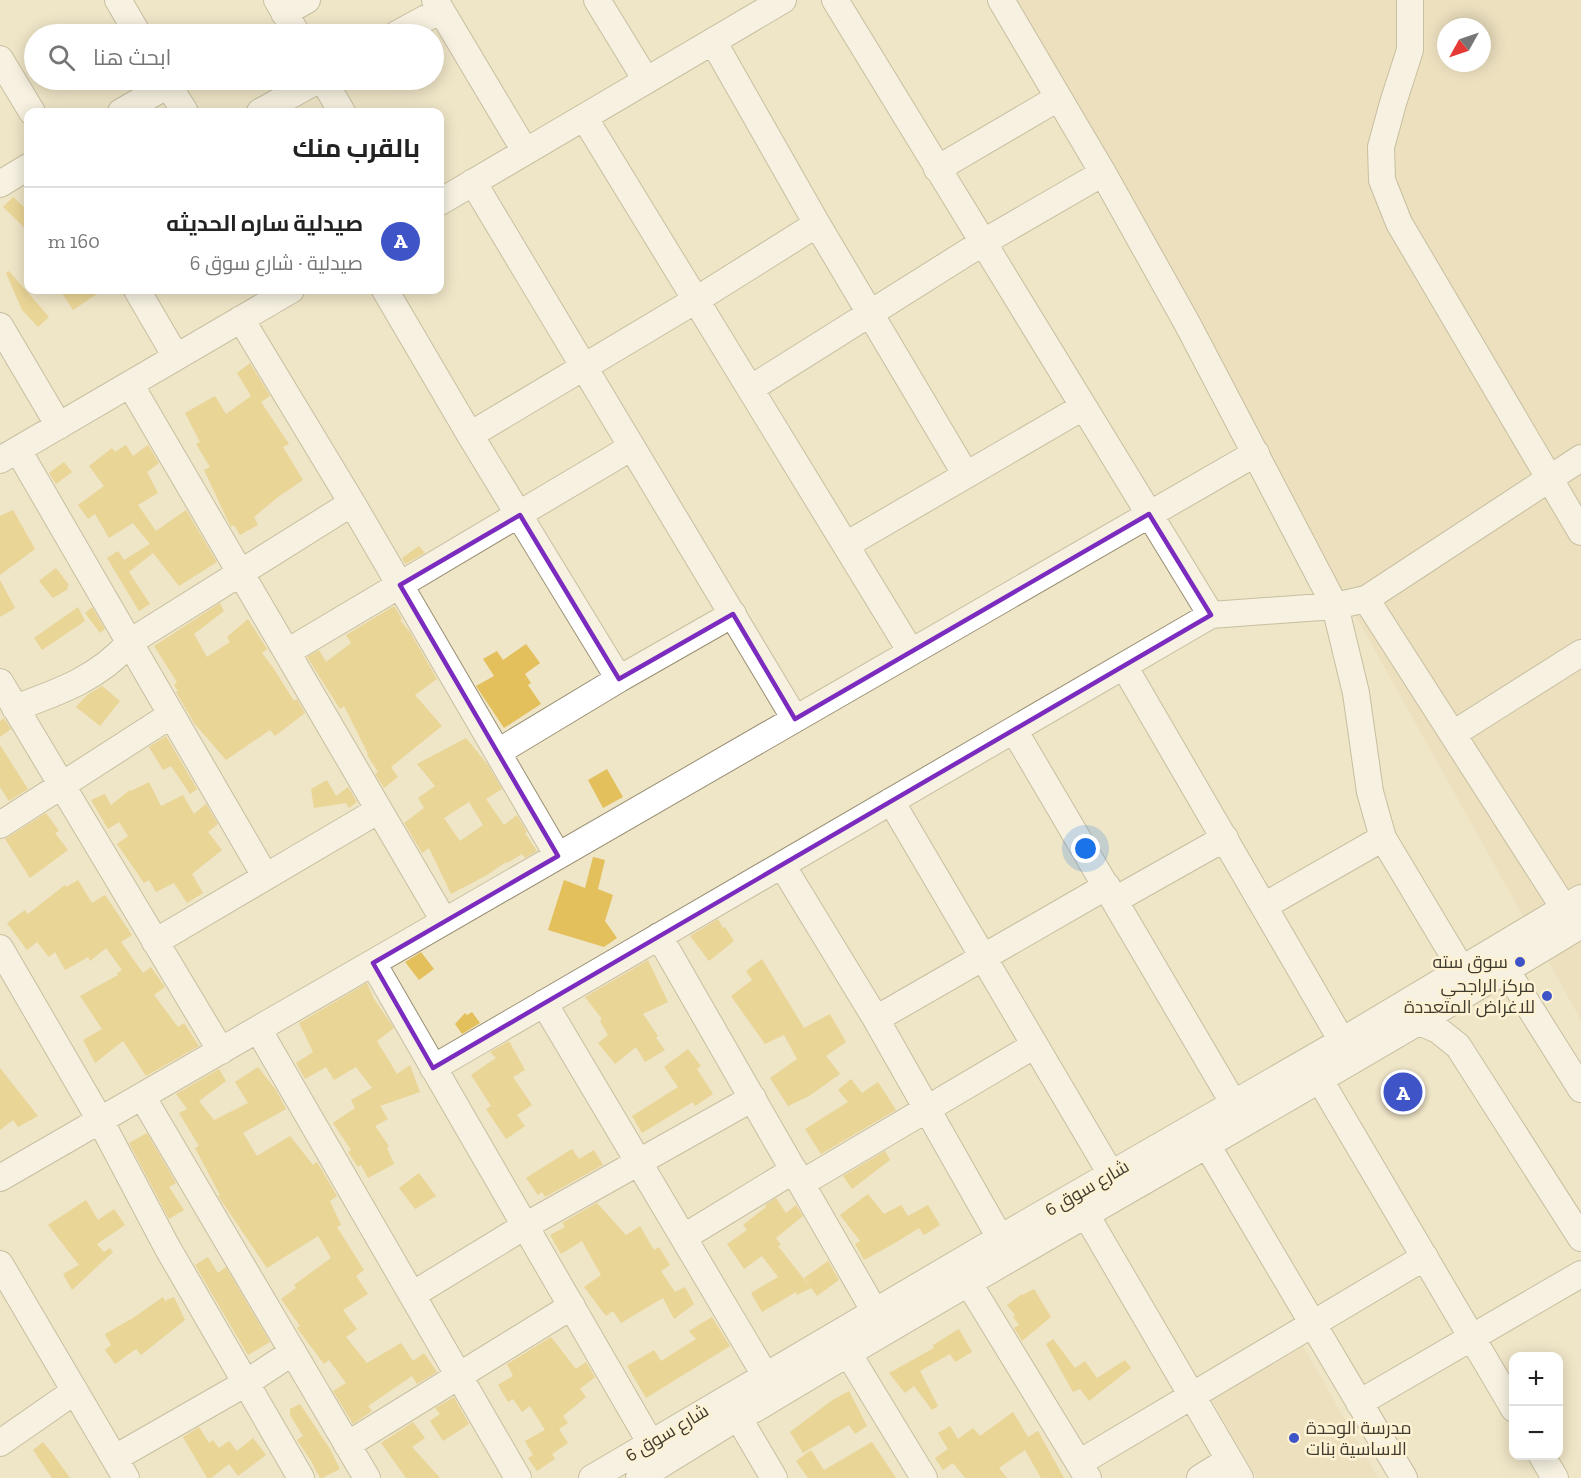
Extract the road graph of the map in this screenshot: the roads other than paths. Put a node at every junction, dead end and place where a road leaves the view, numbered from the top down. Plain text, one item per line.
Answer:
1 (118, 0) edge
2 (307, 0) edge
3 (597, 0) edge
4 (783, 0) edge
5 (835, 0) edge
6 (1001, 0) edge
7 (1410, 0) edge
8 (438, 5) edge
9 (752, 8) edge
10 (286, 16) edge
11 (132, 24) edge
12 (411, 24) edge
13 (713, 41) junction
14 (0, 59) edge
15 (646, 80) junction
16 (155, 90) edge
17 (172, 90) edge
18 (300, 90) edge
19 (329, 90) edge
20 (1058, 98) junction
21 (30, 108) edge
22 (127, 108) edge
23 (183, 108) edge
24 (267, 108) edge
25 (340, 108) edge
26 (584, 117) junction
27 (525, 152) junction
28 (24, 169) edge
29 (938, 169) junction
30 (1103, 173) junction
31 (473, 182) junction
32 (0, 184) edge
33 (444, 200) edge
34 (817, 224) junction
35 (982, 243) junction
36 (139, 294) edge
37 (284, 294) edge
38 (387, 294) edge
39 (696, 300) junction
40 (869, 314) junction
41 (241, 319) junction
42 (0, 326) edge
43 (176, 357) junction
44 (584, 367) junction
45 (130, 384) junction
46 (750, 389) junction
47 (1083, 407) junction
48 (59, 426) junction
49 (470, 435) junction
50 (632, 447) junction
51 (1256, 453) junction
52 (9, 455) edge
53 (1581, 458) edge
54 (966, 476) junction
55 (1550, 479) junction
56 (352, 503) junction
57 (1149, 514) junction
58 (520, 515) junction
59 (1581, 532) edge
60 (846, 545) junction
61 (241, 572) junction
62 (400, 585) junction
63 (1366, 599) junction
64 (1335, 606) junction
65 (733, 614) junction
66 (1211, 615) junction
67 (130, 642) junction
68 (287, 652) junction
69 (911, 652) junction
70 (1581, 653) edge
71 (1124, 666) junction
72 (619, 679) junction
73 (0, 682) edge
74 (15, 708) junction
75 (171, 715) junction
76 (795, 719) junction
77 (1014, 730) junction
78 (1453, 734) junction
79 (498, 752) junction
80 (61, 785) junction
81 (891, 801) junction
82 (379, 810) junction
83 (0, 825) edge
84 (1225, 838) junction
85 (1383, 838) junction
86 (558, 856) junction
87 (782, 865) junction
88 (265, 876) junction
89 (1111, 893) junction
90 (1264, 906) junction
91 (1575, 910) edge
92 (444, 921) junction
93 (659, 936) junction
94 (156, 942) junction
95 (0, 948) edge
96 (984, 956) junction
97 (1500, 961) junction
98 (373, 963) junction
99 (1462, 970) junction
100 (544, 1003) junction
101 (876, 1019) junction
102 (1420, 1022) junction
103 (258, 1029) junction
104 (1342, 1041) junction
105 (1035, 1045) junction
106 (221, 1051) junction
107 (433, 1068) junction
108 (1320, 1080) junction
109 (1581, 1089) edge
110 (142, 1096) junction
111 (753, 1098) junction
112 (1234, 1104) junction
113 (926, 1110) junction
114 (100, 1120) junction
115 (1207, 1145) junction
116 (640, 1161) junction
117 (1111, 1174) junction
118 (798, 1177) junction
119 (0, 1178) edge
120 (1085, 1213) junction
121 (525, 1226) junction
122 (684, 1237) junction
123 (1000, 1238) junction
124 (1581, 1238) edge
125 (1425, 1257) junction
126 (0, 1264) edge
127 (1581, 1274) edge
128 (968, 1282) junction
129 (412, 1295) junction
130 (572, 1306) junction
131 (875, 1312) junction
132 (1312, 1324) junction
133 (1471, 1339) junction
134 (293, 1352) junction
135 (848, 1353) junction
136 (765, 1375) junction
137 (459, 1376) junction
138 (246, 1383) junction
139 (75, 1392) junction
140 (1191, 1396) junction
141 (1359, 1403) junction
142 (1512, 1406) edge
143 (738, 1417) junction
144 (650, 1442) junction
145 (0, 1443) edge
146 (347, 1445) junction
147 (1545, 1460) edge
148 (121, 1468) edge
149 (1235, 1469) edge
150 (1084, 1470) edge
151 (301, 1478) edge
152 (367, 1478) edge
153 (518, 1478) edge
154 (592, 1478) edge
155 (639, 1478) edge
156 (774, 1478) edge
157 (924, 1478) edge
158 (1200, 1478) edge
159 (1404, 1478) edge
160 (1555, 1478) edge

1 - 11 street
2 - 10 street
3 - 15 street
4 - 9 street
5 - 29 street
6 - 20 street
7 - 55 street
8 - 12 street
8 - 27 street
9 - 13 street
13 - 15 street
13 - 34 street
14 - 21 street
15 - 26 street
16 - 22 street
17 - 23 street
18 - 24 street
19 - 25 street
20 - 29 street
20 - 30 street
26 - 27 street
26 - 39 street
27 - 31 street
28 - 32 street
29 - 35 street
30 - 35 street
30 - 51 street
31 - 33 street
31 - 44 street
34 - 39 street
34 - 40 street
35 - 40 street
35 - 47 street
36 - 43 street
37 - 41 street
38 - 49 street
39 - 44 street
39 - 46 street
40 - 46 street
40 - 54 street
41 - 43 street
41 - 56 street
42 - 48 street
43 - 45 street
44 - 49 street
44 - 50 street
45 - 48 street
45 - 61 street
46 - 60 street
47 - 54 street
47 - 57 street
48 - 52 street
49 - 58 street
50 - 58 street
50 - 65 street
51 - 57 street
51 - 64 street
52 - 67 street
53 - 55 street
54 - 60 street
55 - 59 street
55 - 63 street
56 - 61 street
56 - 62 street
57 - 66 street
57 - 69 street
58 - 62 street
58 - 72 street
60 - 69 street
61 - 67 street
61 - 68 street
62 - 68 street
62 - 79 street
63 - 64 street
63 - 78 street
64 - 66 street
64 - 85 street
65 - 72 street
65 - 76 street
66 - 71 street
67 - 74 street
67 - 75 street
68 - 82 street
69 - 76 street
70 - 78 street
71 - 77 street
71 - 84 street
72 - 79 street
73 - 74 street
74 - 80 street
75 - 80 street
75 - 88 street
76 - 86 street
77 - 81 street
77 - 89 street
78 - 91 street
79 - 86 street
80 - 83 street
80 - 94 street
81 - 87 street
81 - 96 street
82 - 88 street
82 - 92 street
84 - 89 street
84 - 90 street
85 - 90 street
85 - 99 street
86 - 92 street
87 - 93 street
87 - 101 street
88 - 94 street
89 - 96 street
89 - 112 street
90 - 104 street
91 - 97 street, شارع سوق 6
92 - 98 street
93 - 100 street
93 - 111 street
94 - 106 street
95 - 114 street
96 - 101 street
96 - 105 street
97 - 99 street, شارع سوق 6
97 - 102 street, شارع سوق 6
97 - 109 street
98 - 103 street
98 - 107 street
99 - 104 street, شارع سوق 6
100 - 107 street
100 - 116 street
101 - 113 street
102 - 108 street, شارع سوق 6
102 - 124 street
103 - 106 street
103 - 129 street
104 - 112 street, شارع سوق 6
105 - 113 street
105 - 117 street
106 - 110 street
107 - 121 street
108 - 115 street, شارع سوق 6
108 - 125 street
110 - 114 street
110 - 134 street
111 - 116 street
111 - 118 street
112 - 117 street, شارع سوق 6
113 - 118 street
113 - 123 street
114 - 119 street
114 - 138 street
115 - 120 street, شارع سوق 6
115 - 132 street
116 - 121 street
116 - 122 street
117 - 123 street, شارع سوق 6
118 - 122 street
118 - 131 street
120 - 128 street, شارع سوق 6
120 - 140 street
121 - 129 street
121 - 130 street
122 - 136 street
123 - 131 street, شارع سوق 6
125 - 132 street
125 - 133 street
126 - 139 street
127 - 133 street
128 - 135 street, شارع سوق 6
128 - 150 street
129 - 137 street
130 - 137 street
130 - 144 street
131 - 136 street, شارع سوق 6
132 - 140 street
132 - 141 street
133 - 141 street
133 - 142 street
134 - 138 street
134 - 146 street
135 - 143 street, شارع سوق 6
135 - 157 street
136 - 144 street, شارع سوق 6
137 - 146 street
137 - 153 street
138 - 148 street
138 - 151 street
139 - 145 street
139 - 148 street
140 - 149 street
140 - 150 street
141 - 159 street
143 - 155 street, شارع سوق 6
143 - 156 street
144 - 154 street, شارع سوق 6
146 - 152 street
147 - 160 street
149 - 158 street

